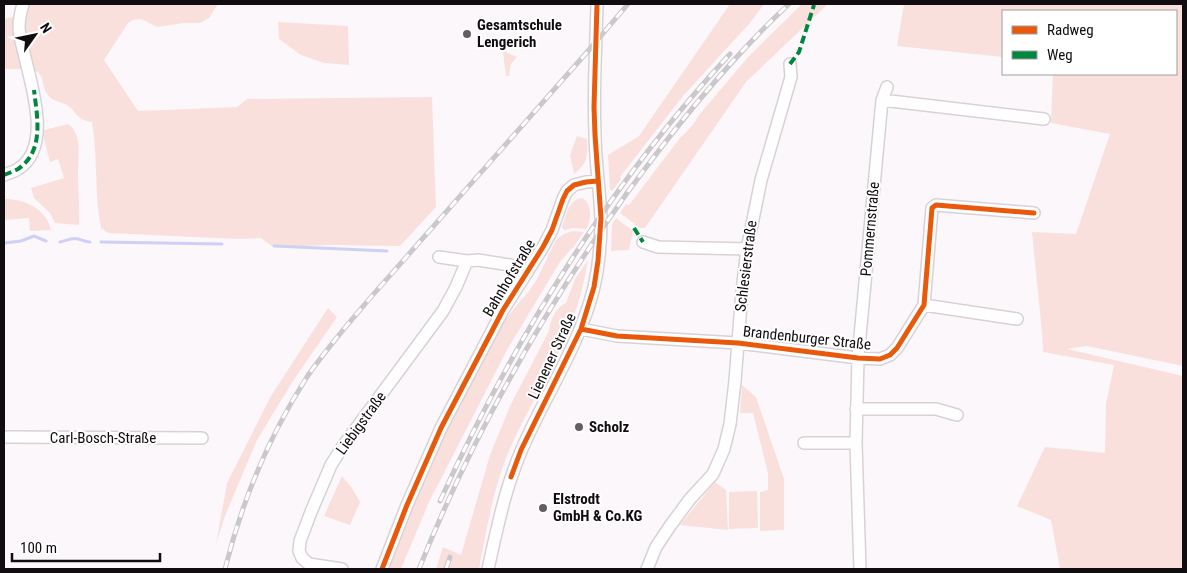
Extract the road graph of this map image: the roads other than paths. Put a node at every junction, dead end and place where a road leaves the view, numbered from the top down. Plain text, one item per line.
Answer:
1 (23, 4) edge
2 (597, 4) edge
3 (790, 64) dead end
4 (887, 87) dead end
5 (882, 100) junction
6 (1044, 120) dead end
7 (4, 175) edge
8 (598, 181) junction
9 (1034, 213) dead end
10 (643, 242) dead end
11 (747, 249) junction
12 (438, 257) dead end
13 (467, 261) junction
14 (527, 273) junction
15 (924, 305) junction
16 (1017, 319) dead end
17 (581, 328) junction
18 (738, 343) junction
19 (858, 358) junction
20 (856, 409) junction
21 (957, 415) dead end
22 (4, 437) edge
23 (202, 438) dead end
24 (804, 443) dead end
25 (856, 443) junction
26 (342, 569) edge
27 (382, 569) edge
28 (488, 569) edge
29 (647, 569) edge
30 (860, 569) edge

1 - 7 street
2 - 8 street
3 - 11 street, Schlesierstraße
4 - 5 street, Pommernstraße
5 - 6 street
5 - 19 street, Pommernstraße
8 - 14 street, Bahnhofstraße
8 - 17 street, Lienener Straße
9 - 15 street, Brandenburger Straße
10 - 11 street
11 - 18 street, Schlesierstraße
12 - 13 street
13 - 14 street
13 - 26 street, Liebigstraße
14 - 27 street, Bahnhofstraße
15 - 16 street
15 - 19 street, Brandenburger Straße
17 - 18 street, Brandenburger Straße
17 - 28 street, Lienener Straße
18 - 19 street, Brandenburger Straße
18 - 29 street, Schlesierstraße
19 - 20 street, Pommernstraße
20 - 21 street
20 - 25 street, Pommernstraße
22 - 23 street, Carl-Bosch-Straße
24 - 25 street
25 - 30 street, Pommernstraße

